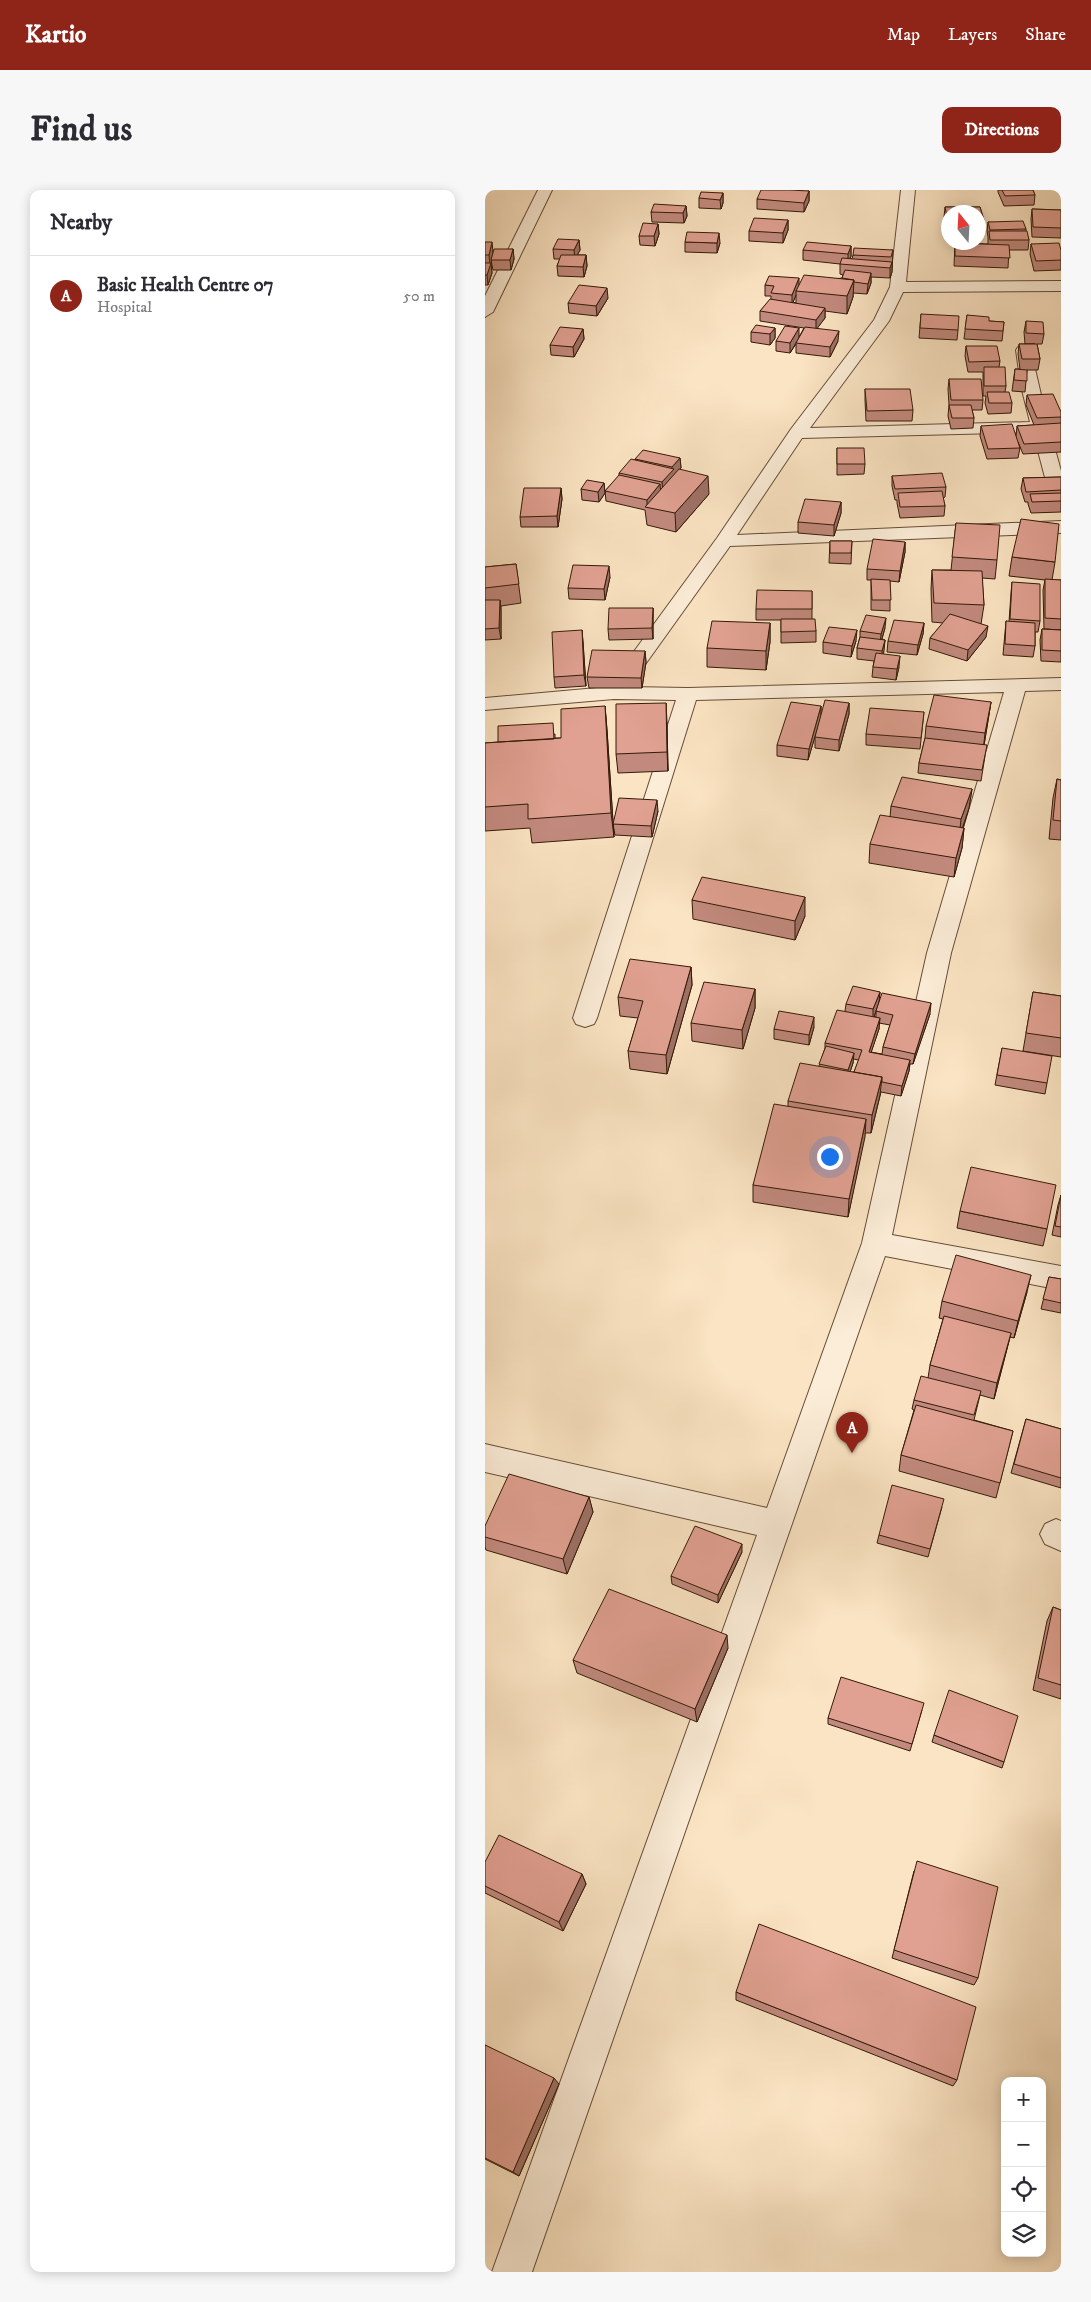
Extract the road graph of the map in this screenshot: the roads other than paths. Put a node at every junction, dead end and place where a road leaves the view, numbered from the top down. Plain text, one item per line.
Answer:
1 (545, 190) edge
2 (908, 190) edge
3 (1061, 286) edge
4 (897, 287) junction
5 (485, 312) edge
6 (1024, 350) edge
7 (1041, 426) junction
8 (1061, 426) edge
9 (797, 433) junction
10 (1061, 504) edge
11 (1061, 526) edge
12 (724, 541) junction
13 (1061, 684) edge
14 (1016, 686) junction
15 (614, 693) junction
16 (688, 694) junction
17 (485, 704) edge
18 (585, 1018) dead end
19 (876, 1243) junction
20 (1061, 1278) edge
21 (485, 1458) edge
22 (777, 1525) junction
23 (511, 2272) edge

1 - 5 street
2 - 4 street
3 - 4 street
4 - 9 street
6 - 7 street
7 - 8 street
7 - 9 street
7 - 10 street
9 - 12 street
11 - 12 street
12 - 15 street
13 - 14 street
14 - 16 street
14 - 19 street
15 - 16 street
15 - 17 street
16 - 18 street
19 - 20 street
19 - 22 street
21 - 22 street
22 - 23 street

